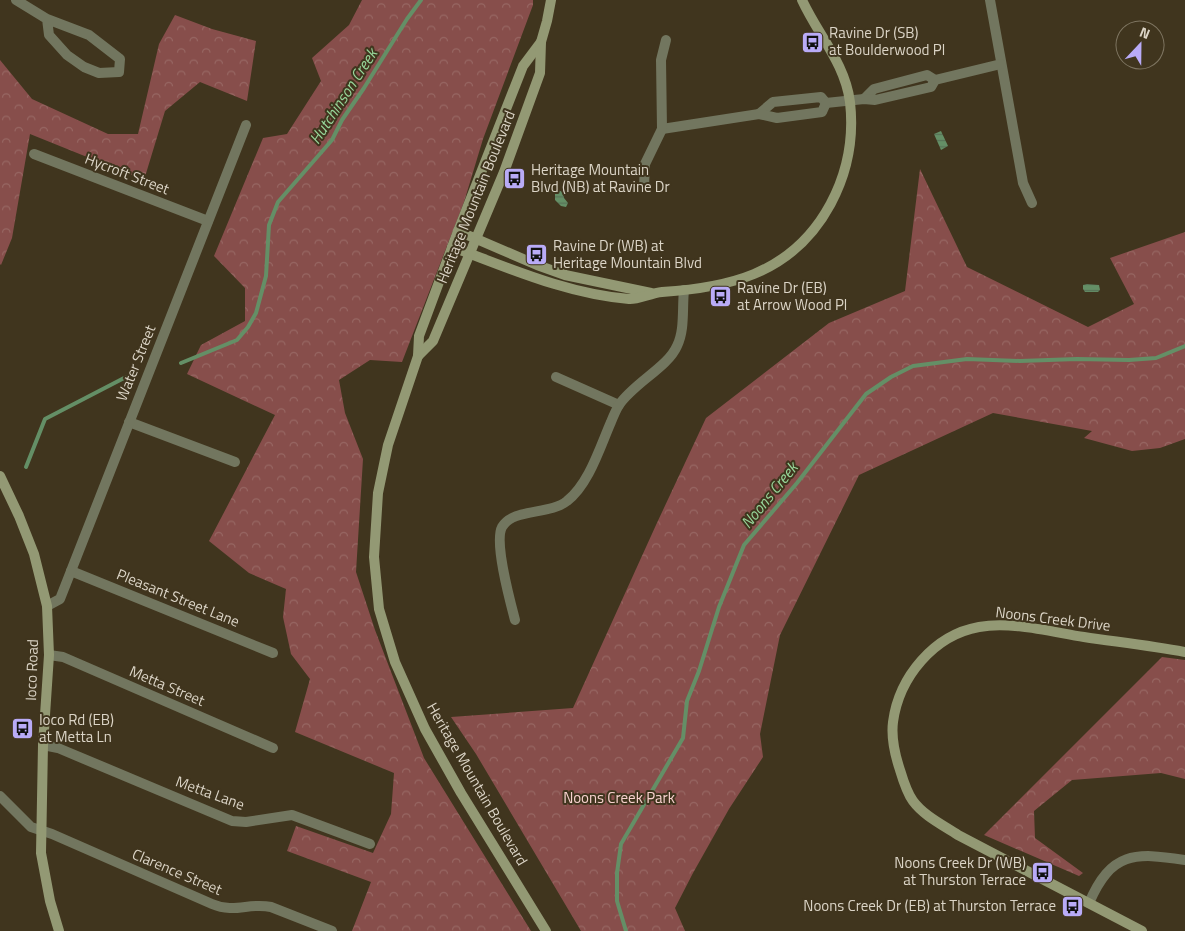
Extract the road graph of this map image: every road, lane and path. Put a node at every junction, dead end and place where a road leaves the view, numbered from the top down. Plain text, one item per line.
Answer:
1 (16, 0) edge
2 (551, 0) edge
3 (802, 0) edge
4 (990, 0) edge
5 (47, 18) junction
6 (666, 40) dead end
7 (541, 42) junction
8 (1001, 64) junction
9 (850, 101) junction
10 (826, 104) junction
11 (759, 114) junction
12 (246, 125) dead end
13 (662, 129) junction
14 (34, 154) dead end
15 (644, 187) dead end
16 (1032, 203) dead end
17 (208, 221) junction
18 (458, 231) junction
19 (476, 239) junction
20 (452, 246) junction
21 (470, 254) junction
22 (684, 290) junction
23 (652, 293) junction
24 (418, 356) junction
25 (556, 377) dead end
26 (618, 405) junction
27 (129, 422) junction
28 (235, 462) dead end
29 (0, 476) edge
30 (504, 509) dead end
31 (512, 518) junction
32 (71, 571) junction
33 (47, 606) junction
34 (515, 620) dead end
35 (273, 652) dead end
36 (1185, 652) edge
37 (48, 655) junction
38 (43, 745) junction
39 (273, 748) dead end
40 (0, 796) edge
41 (40, 830) junction
42 (370, 844) dead end
43 (1185, 860) edge
44 (1089, 903) junction
45 (59, 931) edge
46 (332, 931) edge
47 (546, 931) edge
48 (1142, 931) edge

1 - 5 street
2 - 7 main road, Heritage Mountain Boulevard
3 - 9 main road
4 - 8 street
5 - 5 street
6 - 13 street
7 - 18 main road, Heritage Mountain Boulevard
7 - 19 main road, Heritage Mountain Boulevard
8 - 9 street
8 - 16 street
9 - 10 street
9 - 22 main road
10 - 11 street
10 - 11 street
11 - 13 street
12 - 17 street, Water Street
13 - 15 street
14 - 17 street, Hycroft Street
17 - 27 street, Water Street
18 - 19 main road
18 - 20 main road, Heritage Mountain Boulevard
19 - 21 main road, Heritage Mountain Boulevard
19 - 23 main road
20 - 21 main road
20 - 24 main road, Heritage Mountain Boulevard
21 - 23 main road
21 - 24 main road, Heritage Mountain Boulevard
22 - 23 main road
22 - 26 street
24 - 47 main road, Heritage Mountain Boulevard
25 - 26 street
26 - 31 street
27 - 28 street
27 - 32 street, Water Street
29 - 33 main road, Ioco Road
30 - 31 street
31 - 34 street
32 - 33 street, Water Street
32 - 35 street, Pleasant Street Lane
33 - 37 main road, Ioco Road
36 - 44 main road, Noons Creek Drive
37 - 38 main road, Ioco Road
37 - 39 street, Metta Street
38 - 41 main road, Ioco Road
38 - 42 street, Metta Lane
40 - 41 street, Clarence Street
41 - 45 main road, Ioco Road
41 - 46 street, Clarence Street
43 - 44 street
44 - 48 main road, Noons Creek Drive

